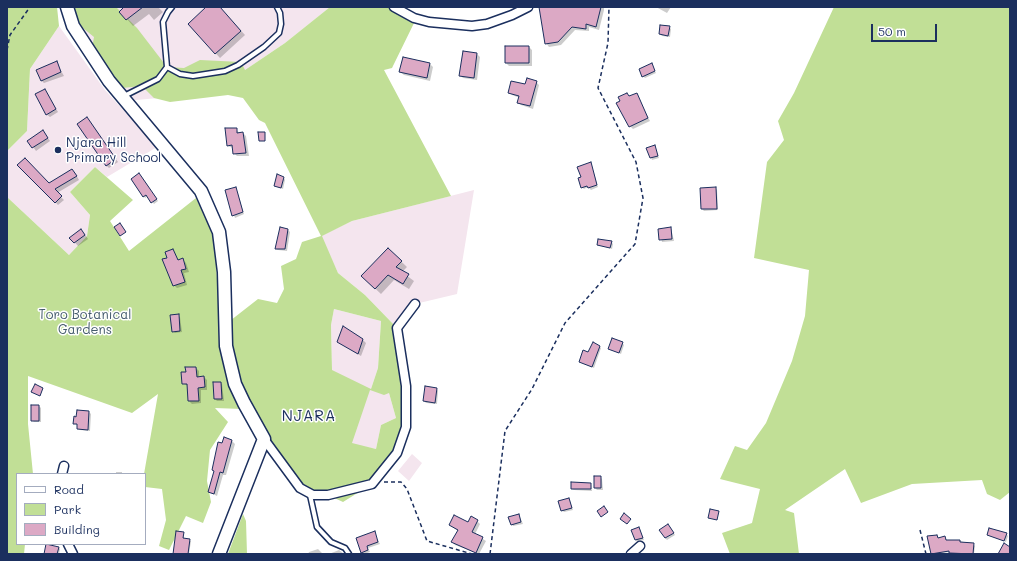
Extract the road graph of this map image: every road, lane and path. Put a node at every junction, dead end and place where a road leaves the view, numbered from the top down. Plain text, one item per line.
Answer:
1 (30, 7) edge
2 (67, 7) edge
3 (172, 7) edge
4 (277, 7) edge
5 (394, 7) edge
6 (528, 7) edge
7 (608, 7) edge
8 (7, 50) edge
9 (167, 68) junction
10 (122, 97) junction
11 (415, 304) dead end
12 (264, 438) junction
13 (372, 484) junction
14 (309, 492) junction
15 (920, 530) dead end
16 (68, 545) edge
17 (640, 546) dead end
18 (73, 554) edge
19 (219, 554) edge
20 (349, 554) edge
21 (472, 554) edge
22 (490, 554) edge
23 (631, 554) edge
24 (926, 554) edge

1 - 8 path
2 - 10 main road
3 - 9 lane
4 - 9 lane
5 - 6 street
7 - 22 path
9 - 10 lane
10 - 12 main road
11 - 13 street
12 - 14 street
12 - 19 main road
13 - 14 street
13 - 21 path
14 - 20 lane
15 - 24 path
16 - 18 street
17 - 23 street

